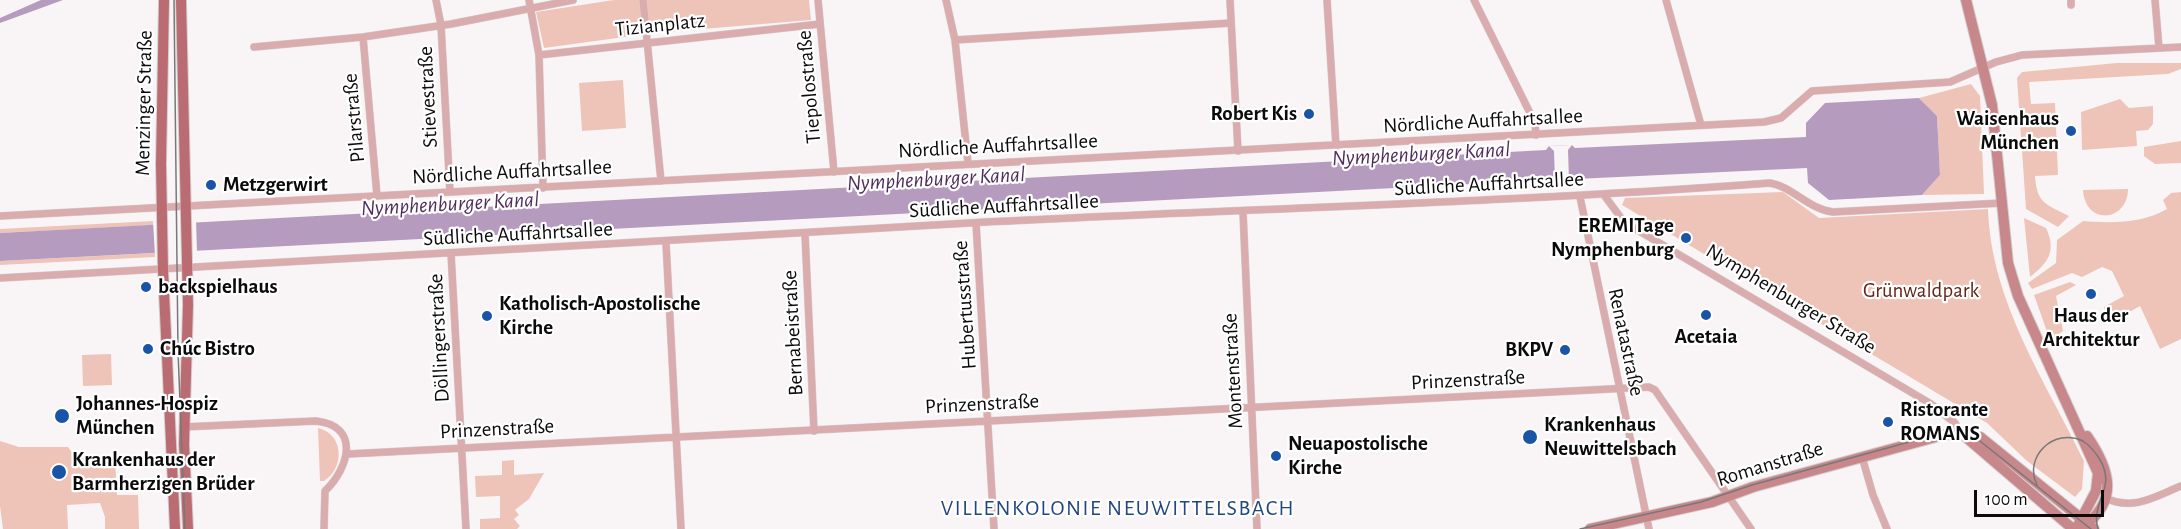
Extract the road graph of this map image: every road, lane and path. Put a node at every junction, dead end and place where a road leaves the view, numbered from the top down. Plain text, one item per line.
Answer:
1 (164, 0) edge
2 (181, 0) edge
3 (436, 0) edge
4 (573, 0) edge
5 (643, 0) edge
6 (818, 0) edge
7 (946, 0) edge
8 (1230, 0) edge
9 (1328, 0) edge
10 (1474, 0) edge
11 (1666, 0) edge
12 (1965, 0) edge
13 (2155, 0) edge
14 (530, 3) edge
15 (1231, 23) junction
16 (820, 24) junction
17 (441, 25) junction
18 (363, 37) junction
19 (955, 40) junction
20 (648, 42) junction
21 (254, 47) dead end
22 (2181, 47) edge
23 (2159, 48) junction
24 (539, 55) junction
25 (1983, 67) junction
26 (1701, 125) junction
27 (1536, 135) junction
28 (1336, 146) junction
29 (1238, 151) junction
30 (968, 163) junction
31 (834, 172) junction
32 (661, 181) junction
33 (543, 188) junction
34 (450, 192) junction
35 (1604, 195) junction
36 (377, 196) junction
37 (1580, 197) junction
38 (2002, 203) junction
39 (162, 207) junction
40 (185, 207) junction
41 (1243, 212) junction
42 (0, 216) edge
43 (976, 223) junction
44 (805, 234) junction
45 (666, 243) junction
46 (451, 253) junction
47 (187, 269) junction
48 (163, 270) junction
49 (0, 278) edge
50 (1618, 388) junction
51 (1251, 406) junction
52 (989, 420) junction
53 (2077, 421) junction
54 (183, 427) junction
55 (814, 430) junction
56 (1961, 434) junction
57 (676, 437) junction
58 (462, 448) junction
59 (348, 454) junction
60 (1862, 457) junction
61 (2181, 486) edge
62 (1727, 496) junction
63 (2105, 498) junction
64 (1646, 516) junction
65 (2082, 526) edge
66 (175, 529) edge
67 (188, 529) edge
68 (324, 529) edge
69 (466, 529) edge
70 (681, 529) edge
71 (994, 529) edge
72 (1257, 529) edge
73 (1590, 529) edge
74 (1649, 529) edge
75 (1751, 529) edge
76 (1887, 529) edge

1 - 39 main road, Menzinger Straße
2 - 40 main road, Menzinger Straße
3 - 17 street, Stievestraße
4 - 14 street
5 - 20 street
6 - 16 street, Tiepolostraße
7 - 19 street
8 - 15 street
9 - 28 street
10 - 27 street
11 - 26 street
12 - 25 street
13 - 23 street
14 - 17 street
14 - 24 street
15 - 19 street
15 - 29 street
16 - 20 street, Tizianplatz
16 - 31 street, Tiepolostraße
17 - 18 street
17 - 34 street, Stievestraße
18 - 21 street
18 - 36 street, Pilarstraße
19 - 30 street
20 - 24 street, Tizianplatz
20 - 32 street
22 - 23 street, Nördliche Auffahrtsallee
23 - 25 street, Nördliche Auffahrtsallee
24 - 33 street
25 - 26 street, Nördliche Auffahrtsallee
25 - 38 street
26 - 27 street, Nördliche Auffahrtsallee
27 - 28 street, Nördliche Auffahrtsallee
28 - 29 street, Nördliche Auffahrtsallee
29 - 30 street, Nördliche Auffahrtsallee
30 - 31 street, Nördliche Auffahrtsallee
31 - 32 street, Nördliche Auffahrtsallee
32 - 33 street, Nördliche Auffahrtsallee
33 - 34 street, Nördliche Auffahrtsallee
34 - 36 street, Nördliche Auffahrtsallee
35 - 37 street, Südliche Auffahrtsallee
35 - 38 street, Südliche Auffahrtsallee
35 - 56 street, Nymphenburger Straße
36 - 40 street, Nördliche Auffahrtsallee
37 - 41 street, Südliche Auffahrtsallee
37 - 50 street, Renatastraße
38 - 53 street
39 - 40 street, Nördliche Auffahrtsallee
39 - 42 street, Nördliche Auffahrtsallee
39 - 48 main road, Menzinger Straße
40 - 47 main road, Menzinger Straße
41 - 43 street, Südliche Auffahrtsallee
41 - 51 street, Montenstraße
43 - 44 street, Südliche Auffahrtsallee
43 - 52 street, Hubertusstraße
44 - 45 street, Südliche Auffahrtsallee
44 - 55 street, Bernabeistraße
45 - 46 street, Südliche Auffahrtsallee
45 - 57 street
46 - 47 street, Südliche Auffahrtsallee
46 - 58 street, Döllingerstraße
47 - 48 street, Südliche Auffahrtsallee
47 - 54 main road, Menzinger Straße
48 - 49 street, Südliche Auffahrtsallee
48 - 66 main road, Menzinger Straße
50 - 51 street, Prinzenstraße
50 - 62 street, Prinzenstraße
50 - 64 street, Renatastraße
51 - 52 street, Prinzenstraße
51 - 72 street, Montenstraße
52 - 55 street, Prinzenstraße
52 - 71 street, Hubertusstraße
53 - 63 street
53 - 65 street
54 - 59 street
54 - 67 main road, Menzinger Straße
55 - 57 street, Prinzenstraße
56 - 60 street, Romanstraße
56 - 65 street, Nymphenburger Straße
57 - 58 street, Prinzenstraße
57 - 70 street
58 - 59 street, Prinzenstraße
58 - 69 street, Döllingerstraße
59 - 68 street
60 - 62 street, Romanstraße
60 - 76 street
61 - 63 street
62 - 64 street, Romanstraße
62 - 75 street
63 - 65 street
64 - 73 street, Romanstraße
64 - 74 street, Renatastraße

